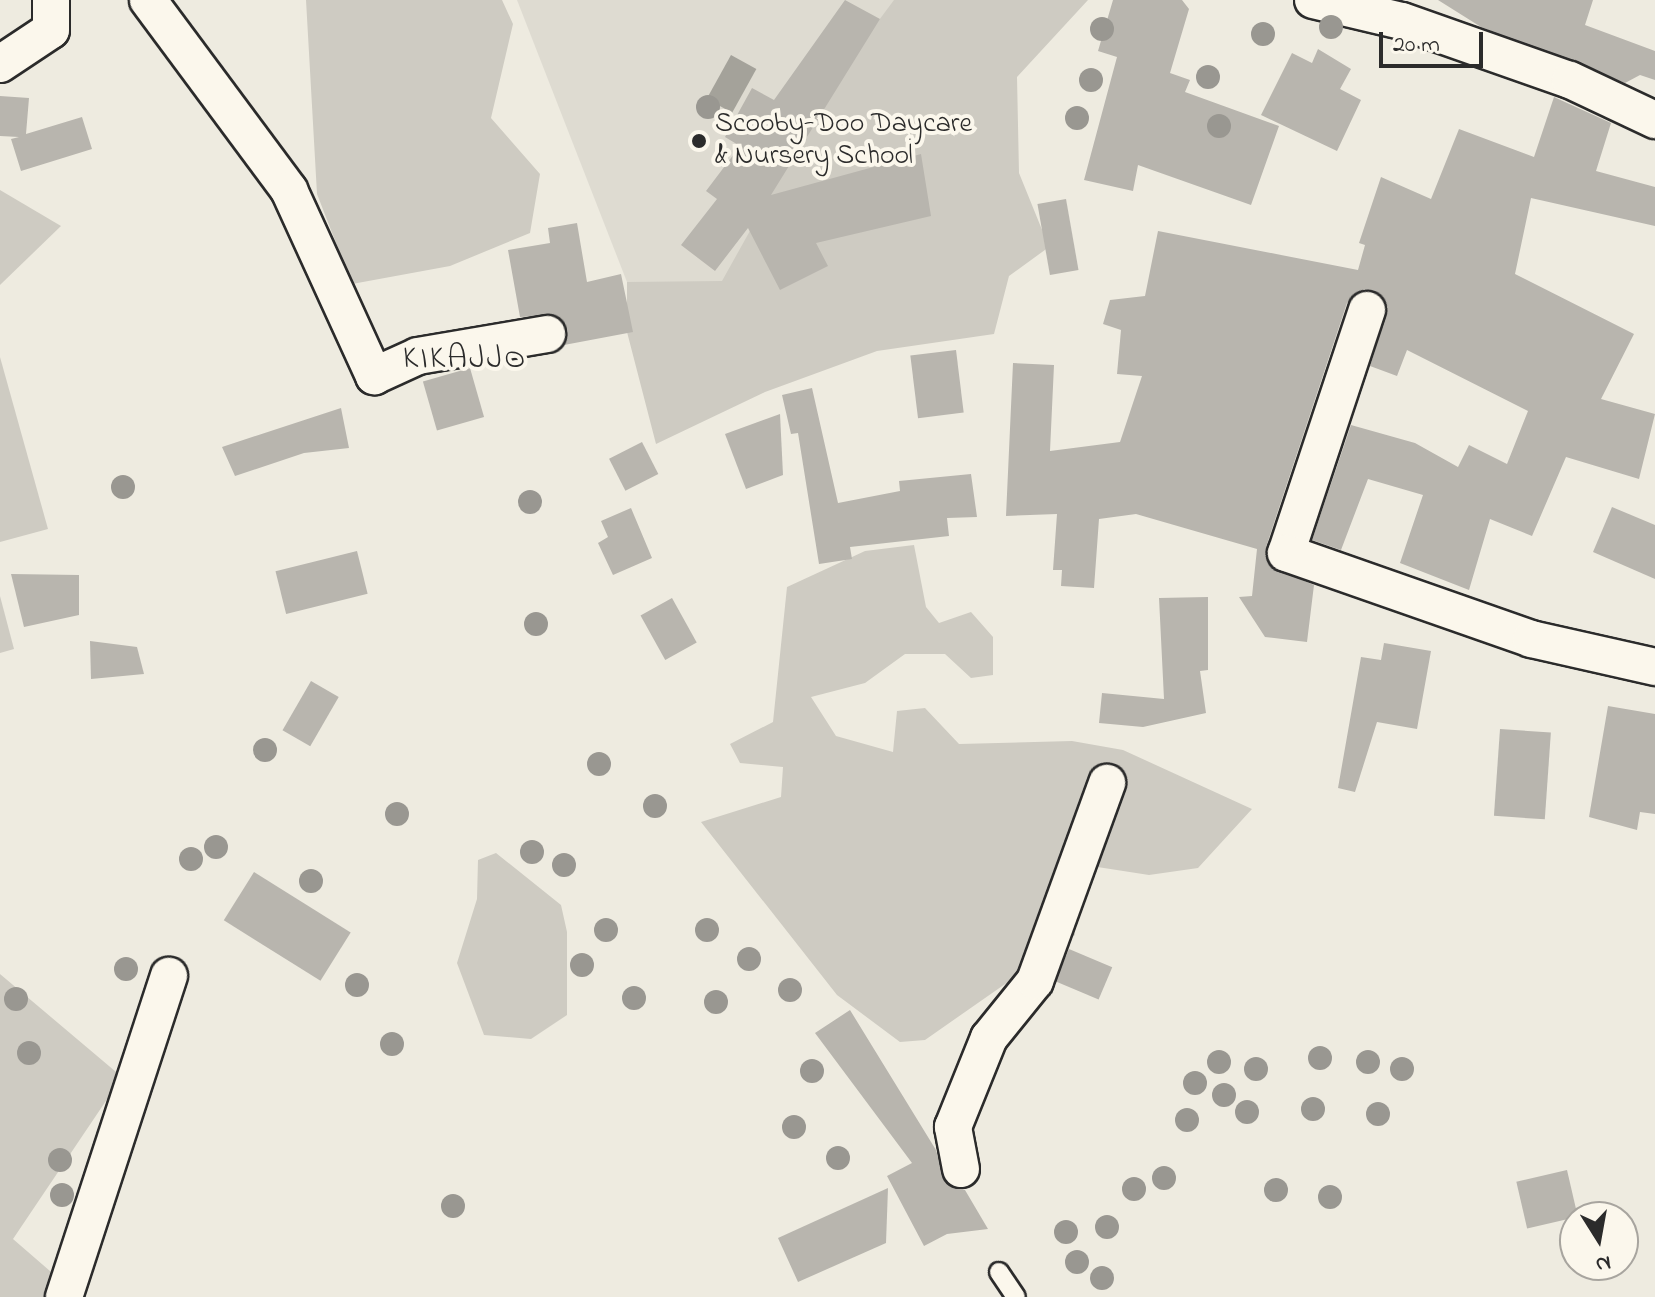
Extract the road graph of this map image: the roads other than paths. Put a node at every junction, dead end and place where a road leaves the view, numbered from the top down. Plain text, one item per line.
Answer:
1 (51, 0) edge
2 (148, 0) edge
3 (1313, 0) edge
4 (0, 64) edge
5 (1655, 120) edge
6 (1367, 310) dead end
7 (547, 334) dead end
8 (1655, 667) edge
9 (1107, 783) dead end
10 (169, 976) dead end
11 (961, 1169) dead end
12 (999, 1272) dead end
13 (64, 1297) edge
14 (1016, 1297) edge

1 - 4 street
2 - 7 street
3 - 5 street
6 - 8 street
9 - 11 street
10 - 13 street
12 - 14 lane

